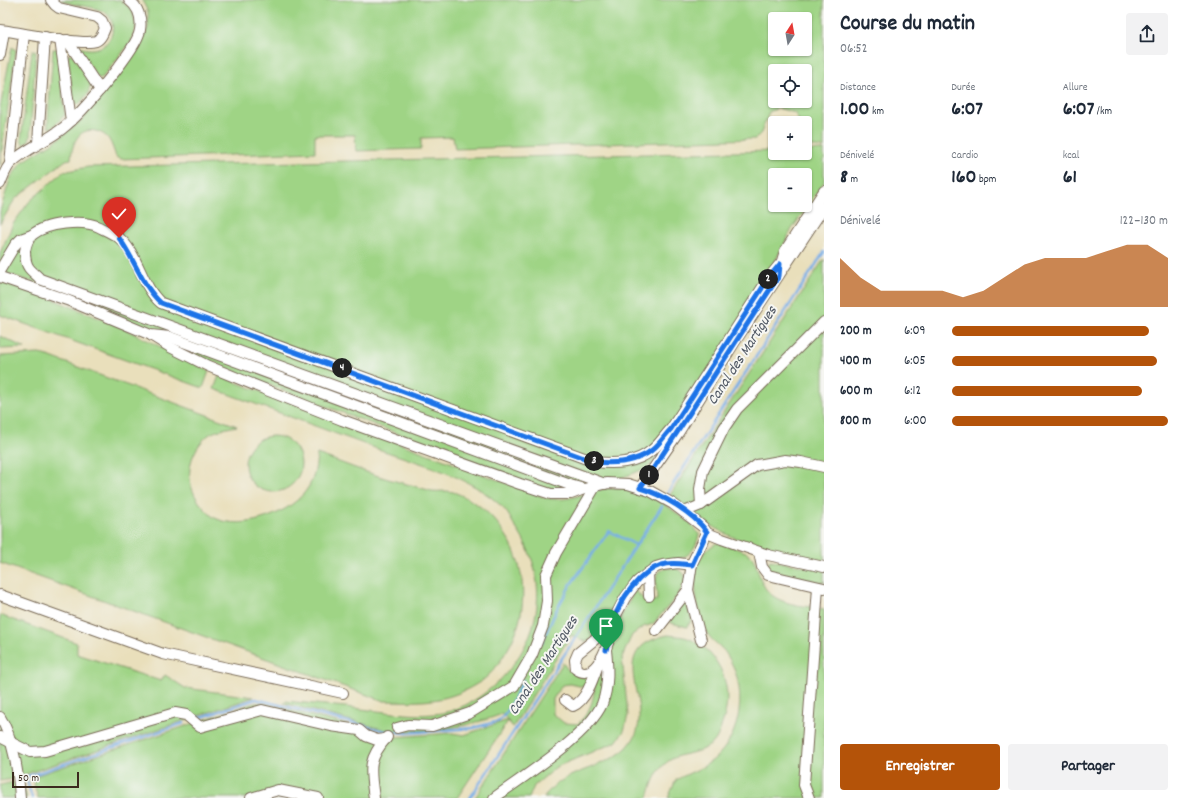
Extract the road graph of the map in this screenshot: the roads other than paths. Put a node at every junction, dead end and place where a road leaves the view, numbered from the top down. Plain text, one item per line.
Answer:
1 (51, 0) edge
2 (129, 0) edge
3 (2, 30) edge
4 (24, 34) junction
5 (45, 37) junction
6 (64, 39) junction
7 (0, 55) edge
8 (100, 90) junction
9 (71, 121) junction
10 (38, 143) junction
11 (10, 163) junction
12 (0, 184) edge
13 (824, 191) edge
14 (824, 207) edge
15 (32, 235) junction
16 (780, 264) junction
17 (0, 270) edge
18 (779, 276) junction
19 (0, 278) edge
20 (824, 322) edge
21 (151, 335) junction
22 (824, 467) edge
23 (600, 486) junction
24 (640, 488) junction
25 (584, 489) junction
26 (701, 504) junction
27 (684, 512) junction
28 (707, 532) junction
29 (759, 552) junction
30 (692, 565) junction
31 (824, 567) edge
32 (648, 573) junction
33 (821, 588) edge
34 (688, 590) junction
35 (0, 595) edge
36 (649, 596) dead end
37 (614, 619) junction
38 (656, 630) dead end
39 (701, 640) dead end
40 (606, 650) junction
41 (599, 662) junction
42 (343, 693) dead end
43 (565, 700) dead end
44 (0, 717) edge
45 (397, 728) dead end
46 (0, 737) edge
47 (11, 743) junction
48 (20, 798) edge
49 (251, 798) edge
50 (318, 798) edge
51 (374, 798) edge
52 (494, 798) edge
53 (809, 798) edge

1 - 6 lane
2 - 8 lane
3 - 4 lane
3 - 7 lane
4 - 5 lane
4 - 11 lane
5 - 6 lane
5 - 10 lane
6 - 8 lane
6 - 9 lane
8 - 9 lane
9 - 10 lane
10 - 11 lane
11 - 12 lane
13 - 16 lane
14 - 18 lane
15 - 16 lane
15 - 17 lane
15 - 23 lane
16 - 18 lane
18 - 24 lane
19 - 21 lane
20 - 26 lane
21 - 25 lane
21 - 25 lane
22 - 26 lane
23 - 24 lane
23 - 25 lane
23 - 45 lane
24 - 27 lane
26 - 27 lane
27 - 28 lane
28 - 29 lane
28 - 30 lane
29 - 31 lane
29 - 33 lane
30 - 32 lane
30 - 34 lane
32 - 36 lane
32 - 37 lane
33 - 53 lane
34 - 38 lane
34 - 39 lane
35 - 42 lane
37 - 40 lane
37 - 41 lane
40 - 41 lane
40 - 52 lane
41 - 43 lane
44 - 47 lane
46 - 47 lane
47 - 48 lane
47 - 51 lane
49 - 50 lane

